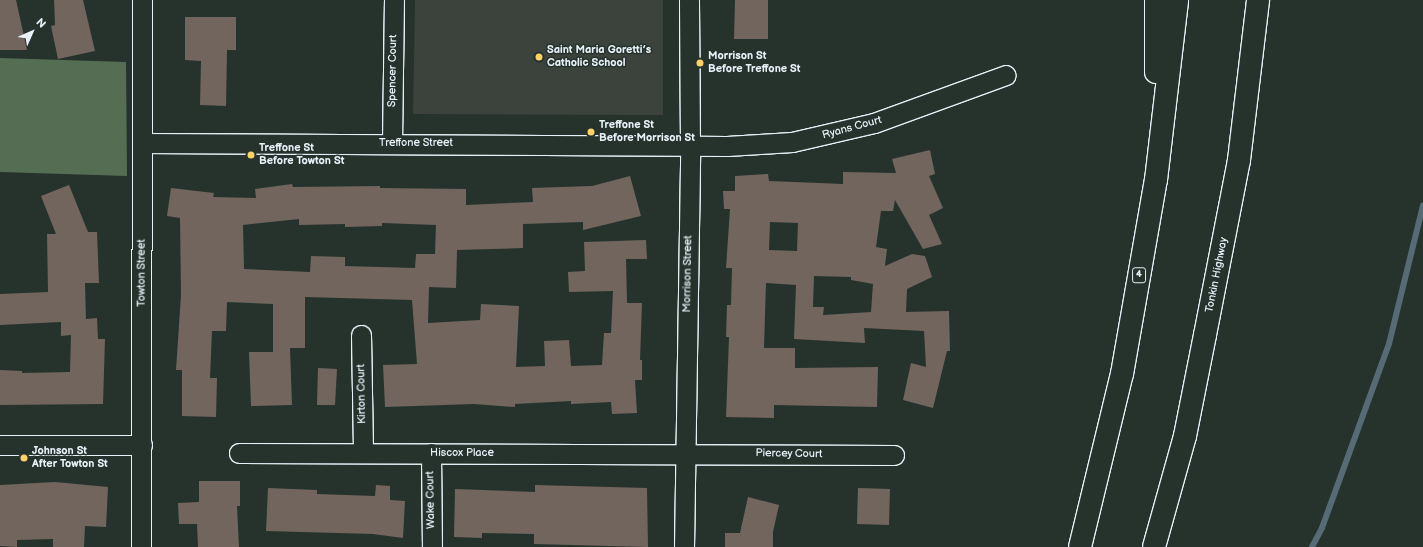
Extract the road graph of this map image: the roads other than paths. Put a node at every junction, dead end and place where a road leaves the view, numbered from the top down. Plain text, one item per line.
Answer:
1 (142, 0) edge
2 (394, 0) edge
3 (689, 0) edge
4 (1156, 0) edge
5 (1176, 0) edge
6 (1258, 0) edge
7 (1006, 75) dead end
8 (392, 142) junction
9 (142, 143) junction
10 (690, 145) junction
11 (1156, 180) junction
12 (361, 335) dead end
13 (0, 445) edge
14 (142, 445) junction
15 (239, 452) dead end
16 (362, 452) junction
17 (430, 453) junction
18 (685, 453) junction
19 (894, 455) dead end
20 (141, 547) edge
21 (432, 547) edge
22 (684, 547) edge
23 (1080, 547) edge
24 (1154, 547) edge

1 - 9 street, Towton Street
2 - 8 street, Spencer Court
3 - 10 street, Morrison Street
4 - 11 highway, 4
5 - 11 highway, 4
6 - 24 highway, Tonkin Highway
7 - 10 street, Ryans Court
8 - 9 street, Treffone Street
8 - 10 street, Treffone Street
9 - 14 street, Towton Street
10 - 18 street, Morrison Street
11 - 23 highway, 4
12 - 16 street, Kirton Court
13 - 14 street
14 - 20 street, Towton Street
15 - 16 street, Hiscox Place
16 - 17 street, Hiscox Place
17 - 18 street, Hiscox Place
17 - 21 street, Wake Court
18 - 19 street, Piercey Court
18 - 22 street, Morrison Street

